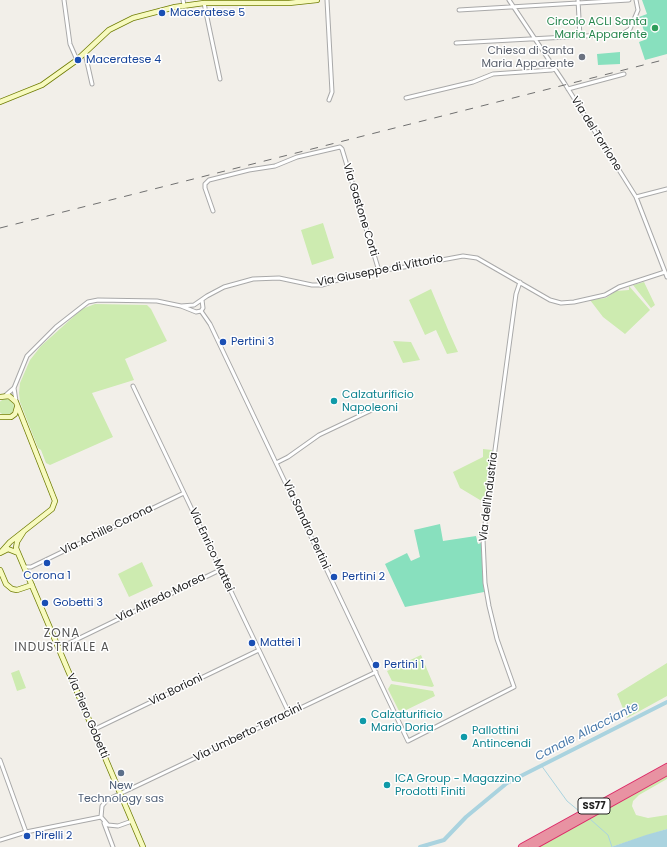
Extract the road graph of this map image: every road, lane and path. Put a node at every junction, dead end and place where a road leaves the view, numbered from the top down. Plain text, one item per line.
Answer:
1 (64, 0) edge
2 (317, 0) edge
3 (327, 0) edge
4 (509, 0) edge
5 (630, 0) edge
6 (636, 0) edge
7 (578, 1) edge
8 (184, 3) edge
9 (204, 3) junction
10 (513, 7) junction
11 (459, 10) dead end
12 (580, 37) junction
13 (534, 39) junction
14 (456, 43) dead end
15 (85, 53) junction
16 (77, 60) junction
17 (555, 69) junction
18 (624, 74) dead end
19 (220, 79) dead end
20 (92, 84) dead end
21 (568, 89) junction
22 (406, 98) dead end
23 (329, 100) dead end
24 (0, 102) edge
25 (667, 190) edge
26 (636, 197) junction
27 (213, 211) dead end
28 (379, 271) junction
29 (665, 272) junction
30 (667, 277) edge
31 (520, 282) junction
32 (203, 298) junction
33 (198, 303) junction
34 (194, 305) junction
35 (202, 305) junction
36 (181, 306) junction
37 (194, 310) junction
38 (201, 312) junction
39 (133, 386) dead end
40 (14, 388) junction
41 (2, 396) edge
42 (16, 404) junction
43 (376, 408) dead end
44 (0, 417) edge
45 (11, 417) junction
46 (24, 424) junction
47 (276, 462) junction
48 (184, 493) junction
49 (24, 531) junction
50 (1, 552) edge
51 (19, 554) junction
52 (24, 567) junction
53 (31, 567) junction
54 (0, 570) edge
55 (220, 570) junction
56 (26, 572) junction
57 (0, 582) edge
58 (6, 584) junction
59 (32, 585) junction
60 (58, 648) junction
61 (258, 650) junction
62 (376, 672) junction
63 (289, 713) junction
64 (93, 730) junction
65 (408, 741) joint
66 (0, 760) edge
67 (667, 767) edge
68 (667, 772) edge
69 (120, 794) junction
70 (101, 817) junction
71 (132, 821) junction
72 (104, 823) junction
73 (26, 832) junction
74 (0, 840) edge
75 (113, 847) edge
76 (143, 847) edge
77 (522, 847) edge
78 (532, 847) edge

1 - 16 street
2 - 9 street
3 - 23 street
4 - 10 street, Via del Torrione
5 - 7 street
6 - 12 street
7 - 10 street
7 - 12 street
8 - 9 street
8 - 15 street
9 - 19 street
10 - 11 street
10 - 13 street, Via del Torrione
12 - 13 street
13 - 14 street
13 - 17 street, Via del Torrione
15 - 16 street
15 - 20 street
16 - 24 street
17 - 21 street, Via del Torrione
17 - 22 street
18 - 21 street
21 - 26 street, Via del Torrione
25 - 26 street
26 - 29 street, Via del Torrione
27 - 28 street, Via Gastone Corti
28 - 31 street, Via Giuseppe di Vittorio
28 - 32 street, Via Giuseppe di Vittorio
29 - 30 street, Via del Torrione
29 - 31 street, Via Giuseppe di Vittorio
31 - 65 street, Via dell'Industria
32 - 33 street, Via Giuseppe di Vittorio
32 - 35 street
33 - 34 street, Via Giuseppe di Vittorio
33 - 35 street
34 - 36 street, Via Giuseppe di Vittorio
34 - 37 street
35 - 38 street
36 - 37 street, Via Giuseppe di Vittorio
36 - 40 street, Via Giuseppe di Vittorio
37 - 38 street, Via Giuseppe di Vittorio
38 - 47 street, Via Sandro Pertini
39 - 48 street, Via Enrico Mattei
40 - 41 street, Via Giuseppe di Vittorio
40 - 42 street
41 - 42 street
42 - 45 street
42 - 46 street
43 - 47 street
44 - 45 street
45 - 46 street
46 - 49 street
47 - 62 street, Via Sandro Pertini
48 - 53 street, Via Achille Corona
48 - 55 street, Via Enrico Mattei
49 - 50 street
49 - 51 street
50 - 51 street
51 - 52 street, Via Piero Gobetti
52 - 53 street, Via Achille Corona
52 - 56 street, Via Piero Gobetti
53 - 56 street, Via Achille Corona
54 - 58 street
55 - 60 street, Via Alfredo Morea
55 - 61 street, Via Enrico Mattei
56 - 59 street, Via Piero Gobetti
57 - 58 street
58 - 59 street
59 - 60 street, Via Piero Gobetti
60 - 64 street, Via Piero Gobetti
61 - 63 street, Via Enrico Mattei
61 - 64 street, Via Borioni
62 - 63 street, Via Umberto Terracini
62 - 65 street, Via Sandro Pertini
63 - 69 street, Via Umberto Terracini
64 - 69 street, Via Piero Gobetti
66 - 73 street
67 - 77 highway, SS77
68 - 78 highway, SS77
69 - 70 street, Via Umberto Terracini
69 - 71 street, Via Piero Gobetti
70 - 72 street
70 - 73 street
71 - 72 street
71 - 76 street, Via Piero Gobetti
72 - 75 street
73 - 74 street

